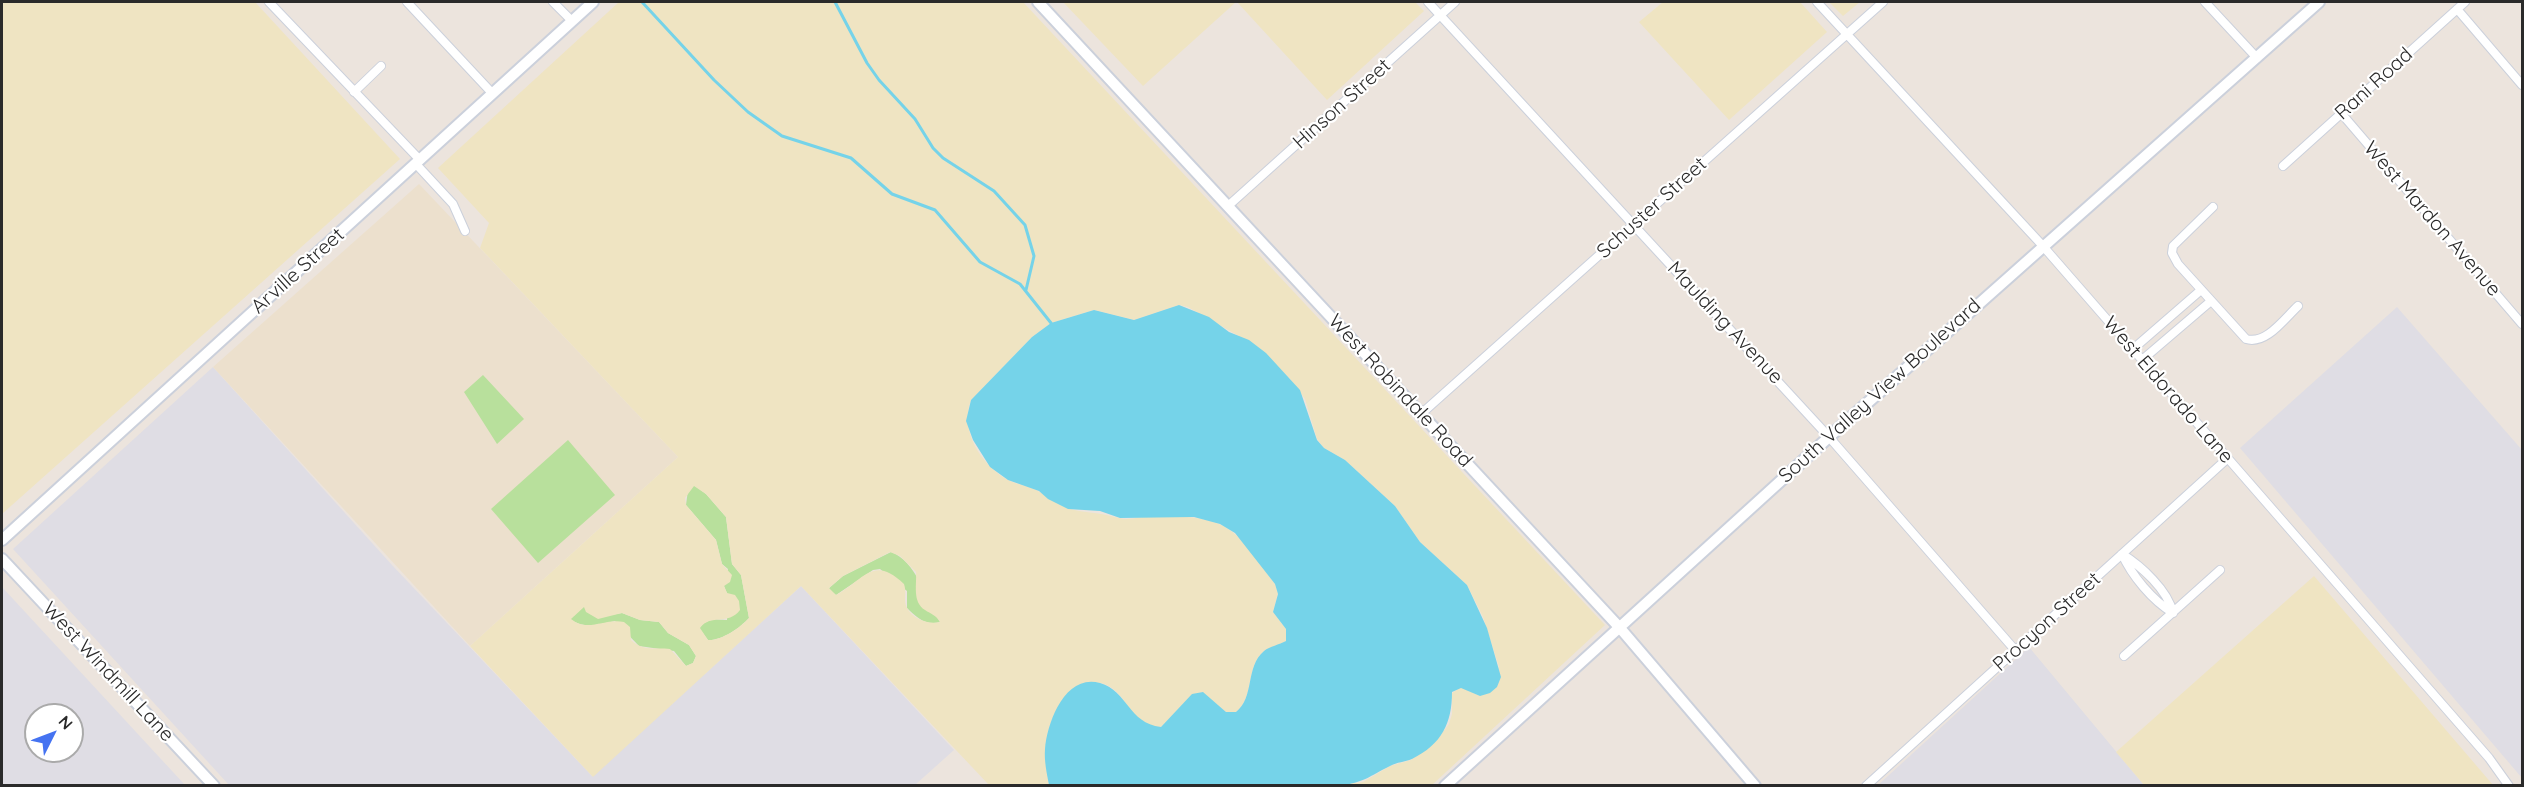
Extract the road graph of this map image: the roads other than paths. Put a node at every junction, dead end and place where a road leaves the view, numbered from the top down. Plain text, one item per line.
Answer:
1 (269, 2) edge
2 (406, 2) edge
3 (553, 2) edge
4 (593, 2) edge
5 (1038, 2) edge
6 (1428, 2) edge
7 (1455, 2) edge
8 (1817, 2) edge
9 (1883, 2) edge
10 (2205, 2) edge
11 (2319, 2) edge
12 (2465, 2) edge
13 (2457, 9) junction
14 (1440, 15) junction
15 (572, 21) junction
16 (1847, 34) junction
17 (2257, 58) junction
18 (381, 66) dead end
19 (2523, 85) edge
20 (354, 92) junction
21 (492, 93) junction
22 (2341, 113) junction
23 (418, 162) junction
24 (2283, 166) dead end
25 (1228, 206) junction
26 (2213, 207) dead end
27 (1633, 224) junction
28 (465, 231) dead end
29 (2042, 245) junction
30 (2201, 290) junction
31 (2211, 301) junction
32 (2298, 306) dead end
33 (2523, 324) edge
34 (2133, 350) junction
35 (2142, 360) junction
36 (1421, 414) junction
37 (1829, 436) junction
38 (2228, 458) junction
39 (2, 540) edge
40 (2122, 554) junction
41 (2, 559) edge
42 (2220, 570) dead end
43 (2173, 613) junction
44 (1620, 628) junction
45 (2015, 650) junction
46 (2124, 656) dead end
47 (214, 786) edge
48 (1445, 786) edge
49 (1755, 786) edge
50 (1866, 786) edge
51 (2509, 786) edge

1 - 20 street
2 - 21 street
3 - 15 street
4 - 15 street, Arville Street
5 - 25 street, West Robindale Road
6 - 14 street, Maulding Avenue
7 - 14 street, Hinson Street
8 - 16 street, West Eldorado Lane
9 - 16 street, Schuster Street
10 - 17 street
11 - 17 street, South Valley View Boulevard
12 - 13 street, Rani Road
13 - 19 street
13 - 22 street, Rani Road
14 - 25 street, Hinson Street
14 - 27 street, Maulding Avenue
15 - 21 street, Arville Street
16 - 27 street, Schuster Street
16 - 29 street, West Eldorado Lane
17 - 29 street, South Valley View Boulevard
18 - 20 street
20 - 23 street
21 - 23 street, Arville Street
22 - 24 street, Rani Road
22 - 33 street, West Mardon Avenue
23 - 28 street
23 - 39 street, Arville Street
25 - 36 street, West Robindale Road
26 - 30 street
27 - 36 street, Schuster Street
27 - 37 street, Maulding Avenue
29 - 34 street, West Eldorado Lane
29 - 37 street, South Valley View Boulevard
30 - 31 street
30 - 34 street
31 - 32 street
31 - 35 street
34 - 35 street, West Eldorado Lane
35 - 38 street, West Eldorado Lane
36 - 44 street, West Robindale Road
37 - 44 street, South Valley View Boulevard
37 - 45 street, Maulding Avenue
38 - 40 street, Procyon Street
38 - 51 street, West Eldorado Lane
40 - 43 street
40 - 45 street, Procyon Street
41 - 47 street, West Windmill Lane
42 - 43 street
43 - 46 street
44 - 48 street, South Valley View Boulevard
44 - 49 street, West Robindale Road
45 - 50 street, Procyon Street

